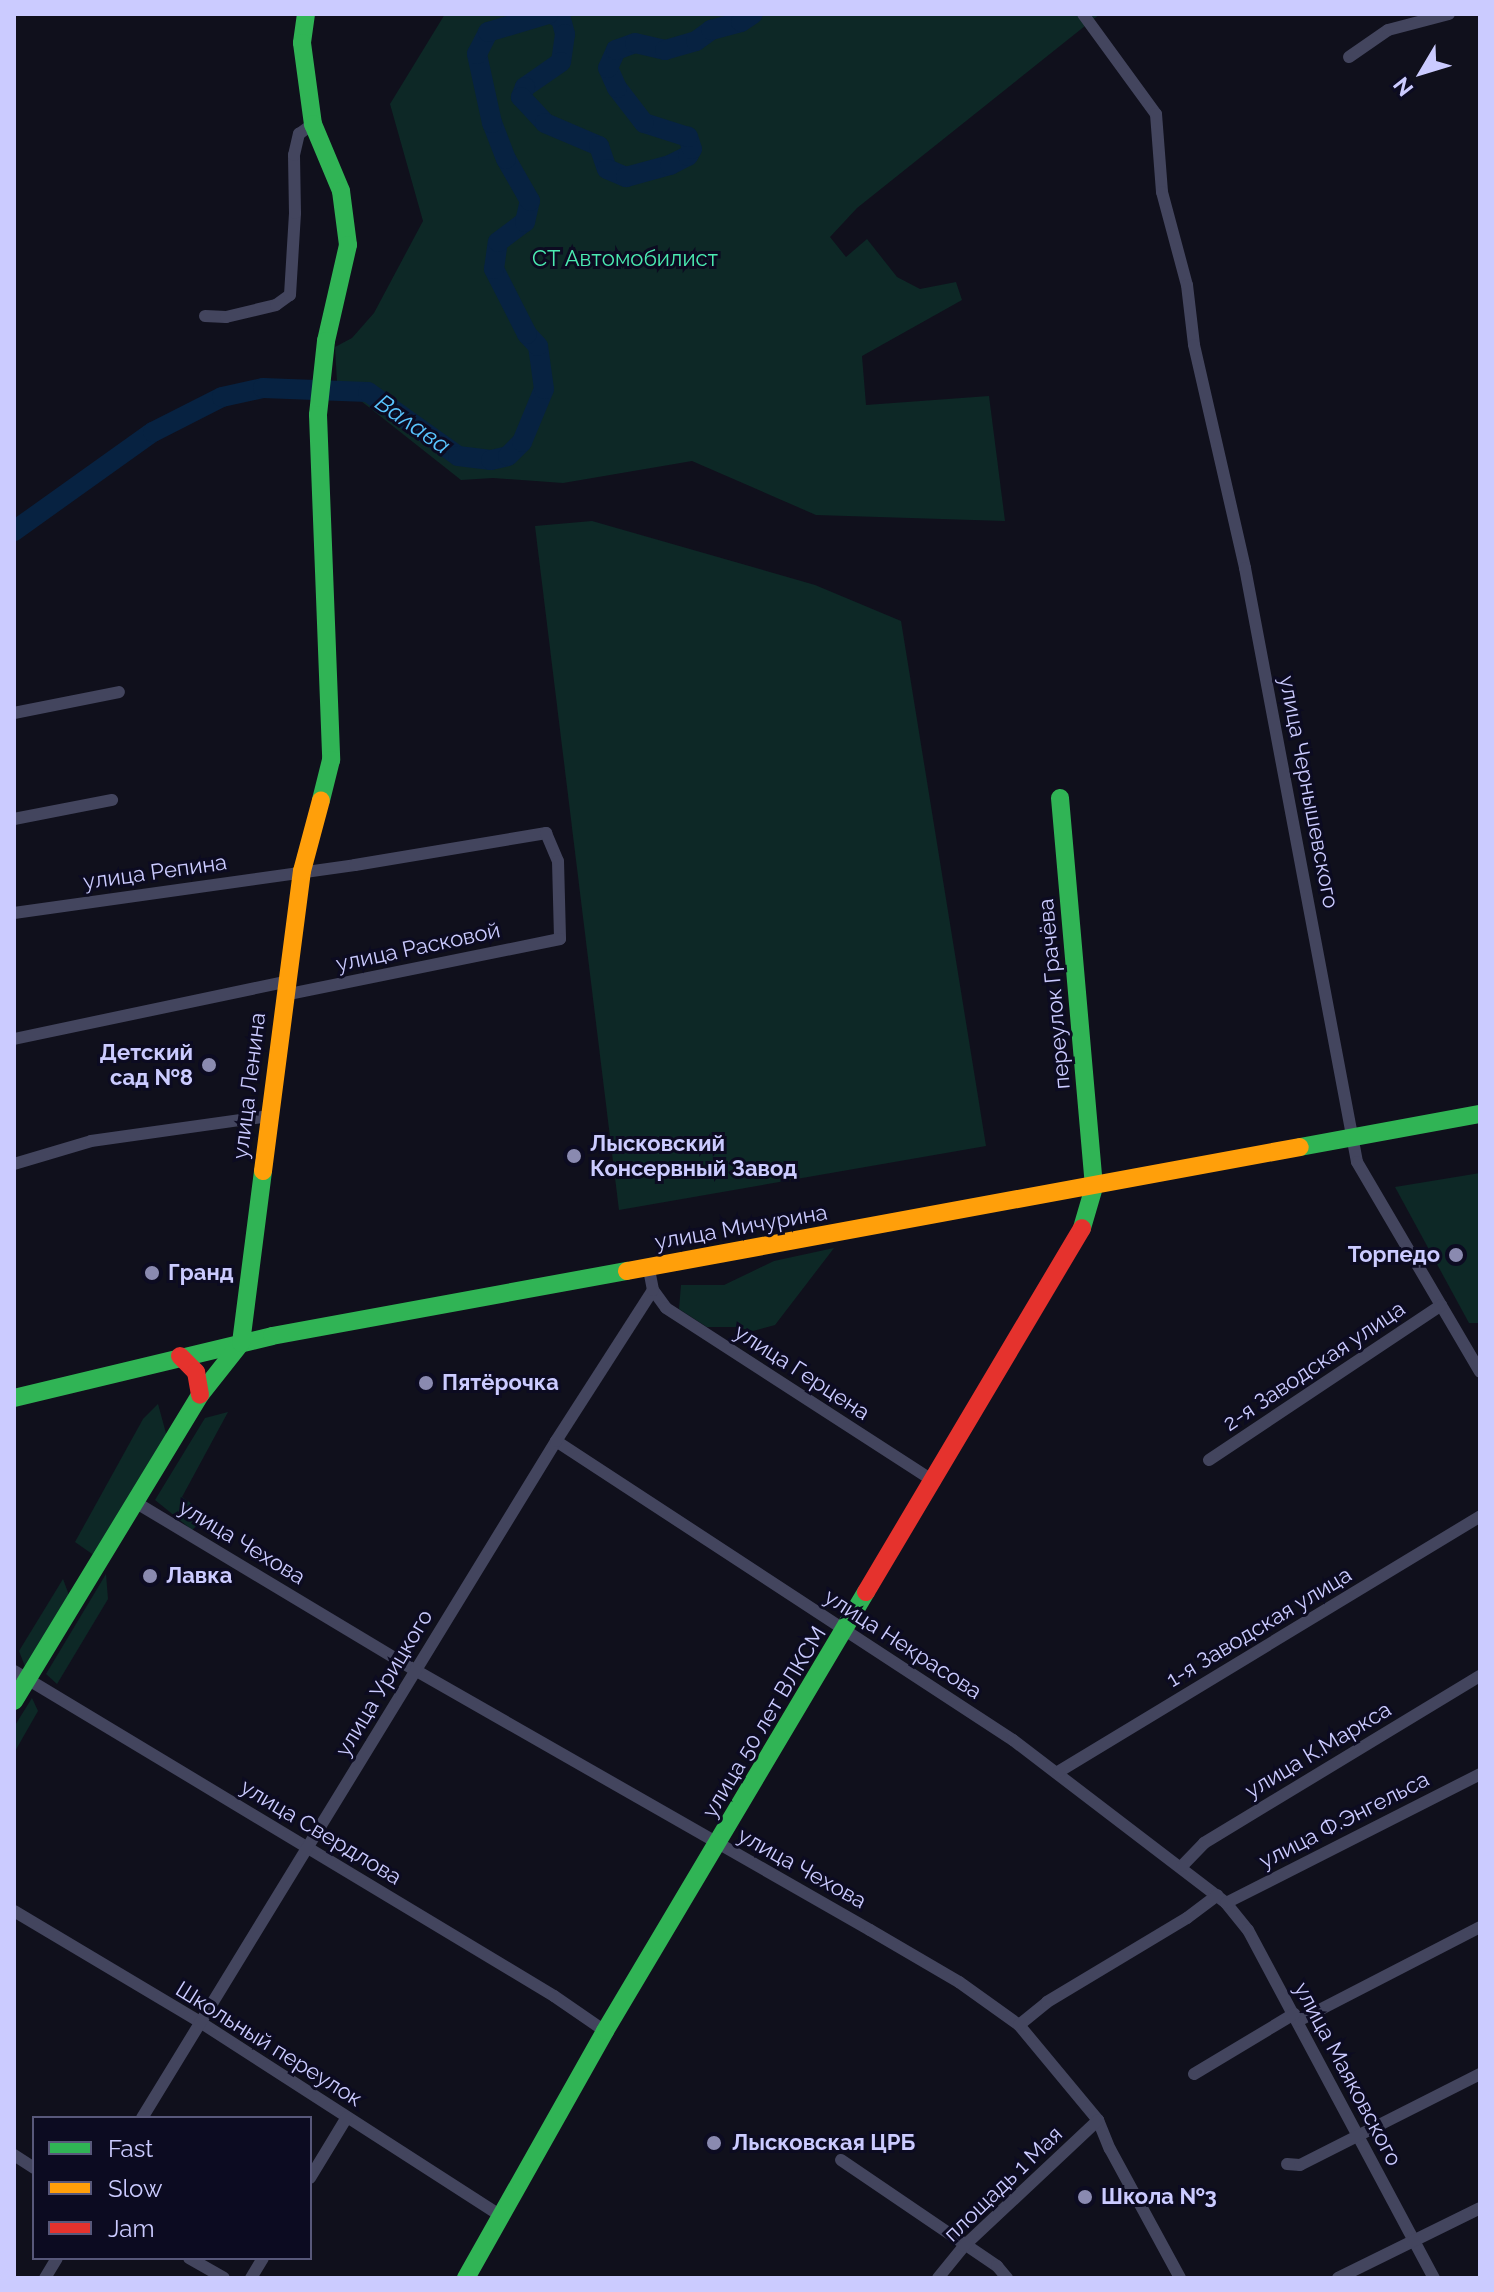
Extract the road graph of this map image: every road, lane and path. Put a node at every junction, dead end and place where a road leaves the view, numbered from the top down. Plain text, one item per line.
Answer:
1 (306, 14) edge
2 (1083, 14) edge
3 (1449, 14) edge
4 (1349, 57) dead end
5 (313, 124) junction
6 (205, 316) dead end
7 (119, 692) dead end
8 (14, 713) edge
9 (1060, 798) dead end
10 (112, 800) dead end
11 (14, 819) edge
12 (302, 871) junction
13 (14, 913) edge
14 (560, 939) joint
15 (284, 989) junction
16 (14, 1039) edge
17 (1480, 1114) edge
18 (269, 1116) junction
19 (1353, 1138) junction
20 (14, 1164) edge
21 (1094, 1187) junction
22 (649, 1269) junction
23 (653, 1290) junction
24 (1441, 1305) junction
25 (241, 1343) junction
26 (180, 1356) junction
27 (1480, 1372) edge
28 (200, 1395) junction
29 (14, 1398) edge
30 (556, 1441) junction
31 (1209, 1460) dead end
32 (935, 1482) junction
33 (135, 1502) junction
34 (1480, 1516) edge
35 (846, 1631) junction
36 (415, 1670) junction
37 (21, 1675) edge
38 (1480, 1676) edge
39 (14, 1701) edge
40 (1058, 1772) junction
41 (1480, 1774) edge
42 (719, 1844) junction
43 (308, 1847) junction
44 (1182, 1866) junction
45 (1222, 1899) junction
46 (14, 1911) edge
47 (1480, 1927) edge
48 (1296, 2017) junction
49 (200, 2022) junction
50 (1019, 2025) junction
51 (605, 2031) junction
52 (1194, 2074) dead end
53 (1480, 2074) edge
54 (143, 2116) edge
55 (347, 2117) junction
56 (1098, 2120) junction
57 (1359, 2135) junction
58 (14, 2155) edge
59 (841, 2160) dead end
60 (1287, 2164) dead end
61 (32, 2167) edge
62 (312, 2175) edge
63 (1480, 2208) edge
64 (500, 2215) junction
65 (1415, 2240) junction
66 (964, 2246) junction
67 (56, 2260) edge
68 (192, 2260) edge
69 (262, 2260) edge
70 (45, 2278) edge
71 (224, 2278) edge
72 (251, 2278) edge
73 (466, 2278) edge
74 (938, 2278) edge
75 (1007, 2278) edge
76 (1180, 2278) edge
77 (1338, 2278) edge
78 (1434, 2278) edge

1 - 5 main road, улица Ленина
2 - 19 street, улица Чернышевского
3 - 4 street
5 - 6 street
5 - 12 main road, улица Ленина
7 - 8 street
9 - 21 main road, переулок Грачёва
10 - 11 street
12 - 13 street, улица Репина
12 - 14 street, улица Репина
12 - 15 main road, улица Ленина
14 - 15 street, улица Расковой
15 - 16 street, улица Расковой
15 - 18 main road, улица Ленина
17 - 19 main road, улица Мичурина
18 - 20 street
18 - 25 main road, улица Ленина
19 - 21 main road, улица Мичурина
19 - 24 street, улица Чернышевского
21 - 22 main road, улица Мичурина
21 - 32 main road, улица 50 лет ВЛКСМ
22 - 23 street
22 - 25 main road, улица Мичурина
23 - 30 street, улица Урицкого
23 - 32 street, улица Герцена
24 - 27 street, улица Чернышевского
24 - 31 street, 2-я Заводская улица
25 - 26 main road, улица Мичурина
25 - 28 main road
26 - 28 main road
26 - 29 main road, улица Мичурина
28 - 33 main road
30 - 35 street, улица Некрасова
30 - 36 street, улица Урицкого
32 - 35 main road, улица 50 лет ВЛКСМ
33 - 36 street, улица Чехова
33 - 37 main road
34 - 40 street, 1-я Заводская улица
35 - 40 street, улица Некрасова
35 - 42 main road, улица 50 лет ВЛКСМ
36 - 42 street, улица Чехова
36 - 43 street, улица Урицкого
37 - 39 main road
37 - 43 street, улица Свердлова
38 - 44 street, улица К.Маркса
40 - 44 street, улица Некрасова
41 - 45 street, улица Ф.Энгельса
42 - 50 street, улица Чехова
42 - 51 main road, улица 50 лет ВЛКСМ
43 - 49 street, улица Урицкого
43 - 51 street, улица Свердлова
44 - 45 street, улица Некрасова
45 - 48 street, улица Маяковского
45 - 50 street, улица Ф.Энгельса
46 - 49 street, Школьный переулок
47 - 48 street
48 - 52 street
48 - 57 street, улица Маяковского
49 - 54 street, улица Урицкого
49 - 55 street, Школьный переулок
50 - 56 street, улица Чехова
51 - 64 main road, улица 50 лет ВЛКСМ
53 - 57 street
55 - 62 street
55 - 64 street, Школьный переулок
56 - 66 street, площадь 1 Мая
56 - 76 street, улица Чехова
57 - 60 street
57 - 65 street, улица Маяковского
58 - 61 street
59 - 66 street
63 - 65 street
64 - 73 main road, улица 50 лет ВЛКСМ
65 - 77 street
65 - 78 street, улица Маяковского
66 - 74 street, площадь 1 Мая
66 - 75 street
67 - 70 street
68 - 71 street
69 - 72 street

